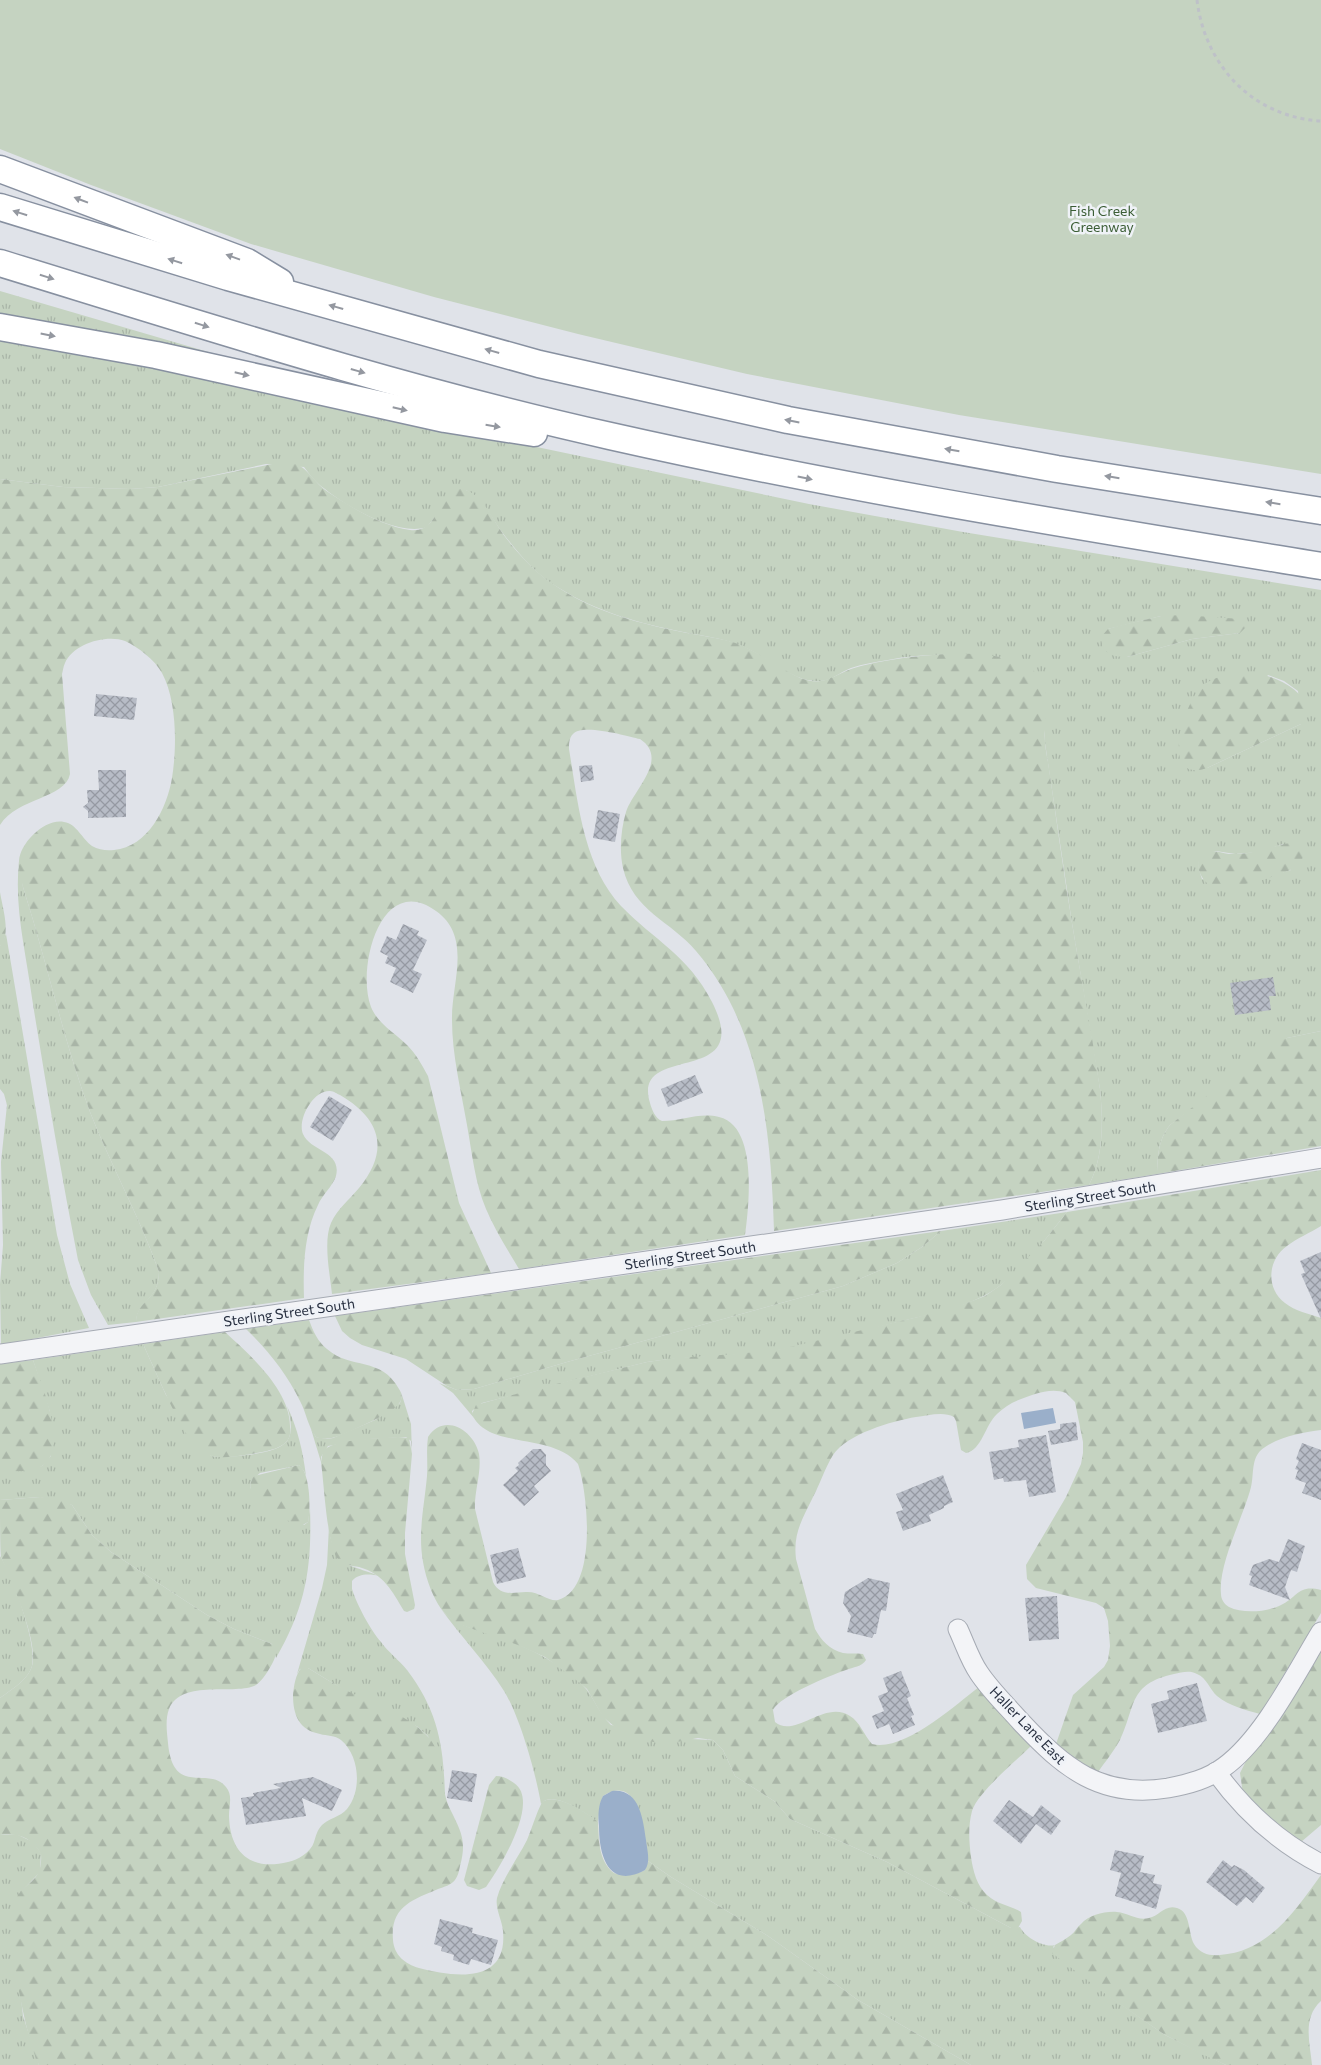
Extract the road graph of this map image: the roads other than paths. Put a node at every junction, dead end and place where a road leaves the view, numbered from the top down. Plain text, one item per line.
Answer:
1 (0, 169) edge
2 (0, 207) edge
3 (0, 263) edge
4 (306, 298) junction
5 (0, 326) edge
6 (776, 472) junction
7 (1321, 511) edge
8 (1321, 566) edge
9 (1321, 1158) edge
10 (0, 1354) edge
11 (958, 1629) dead end
12 (1321, 1632) edge
13 (1216, 1772) junction
14 (1321, 1864) edge

4 -> 1 highway
4 -> 2 highway
3 -> 6 highway
7 -> 4 highway
5 -> 6 highway
6 -> 8 highway
9 - 10 street, Sterling Street South
11 - 13 street, Haller Lane East
12 - 13 street, Haller Lane East
13 - 14 street

